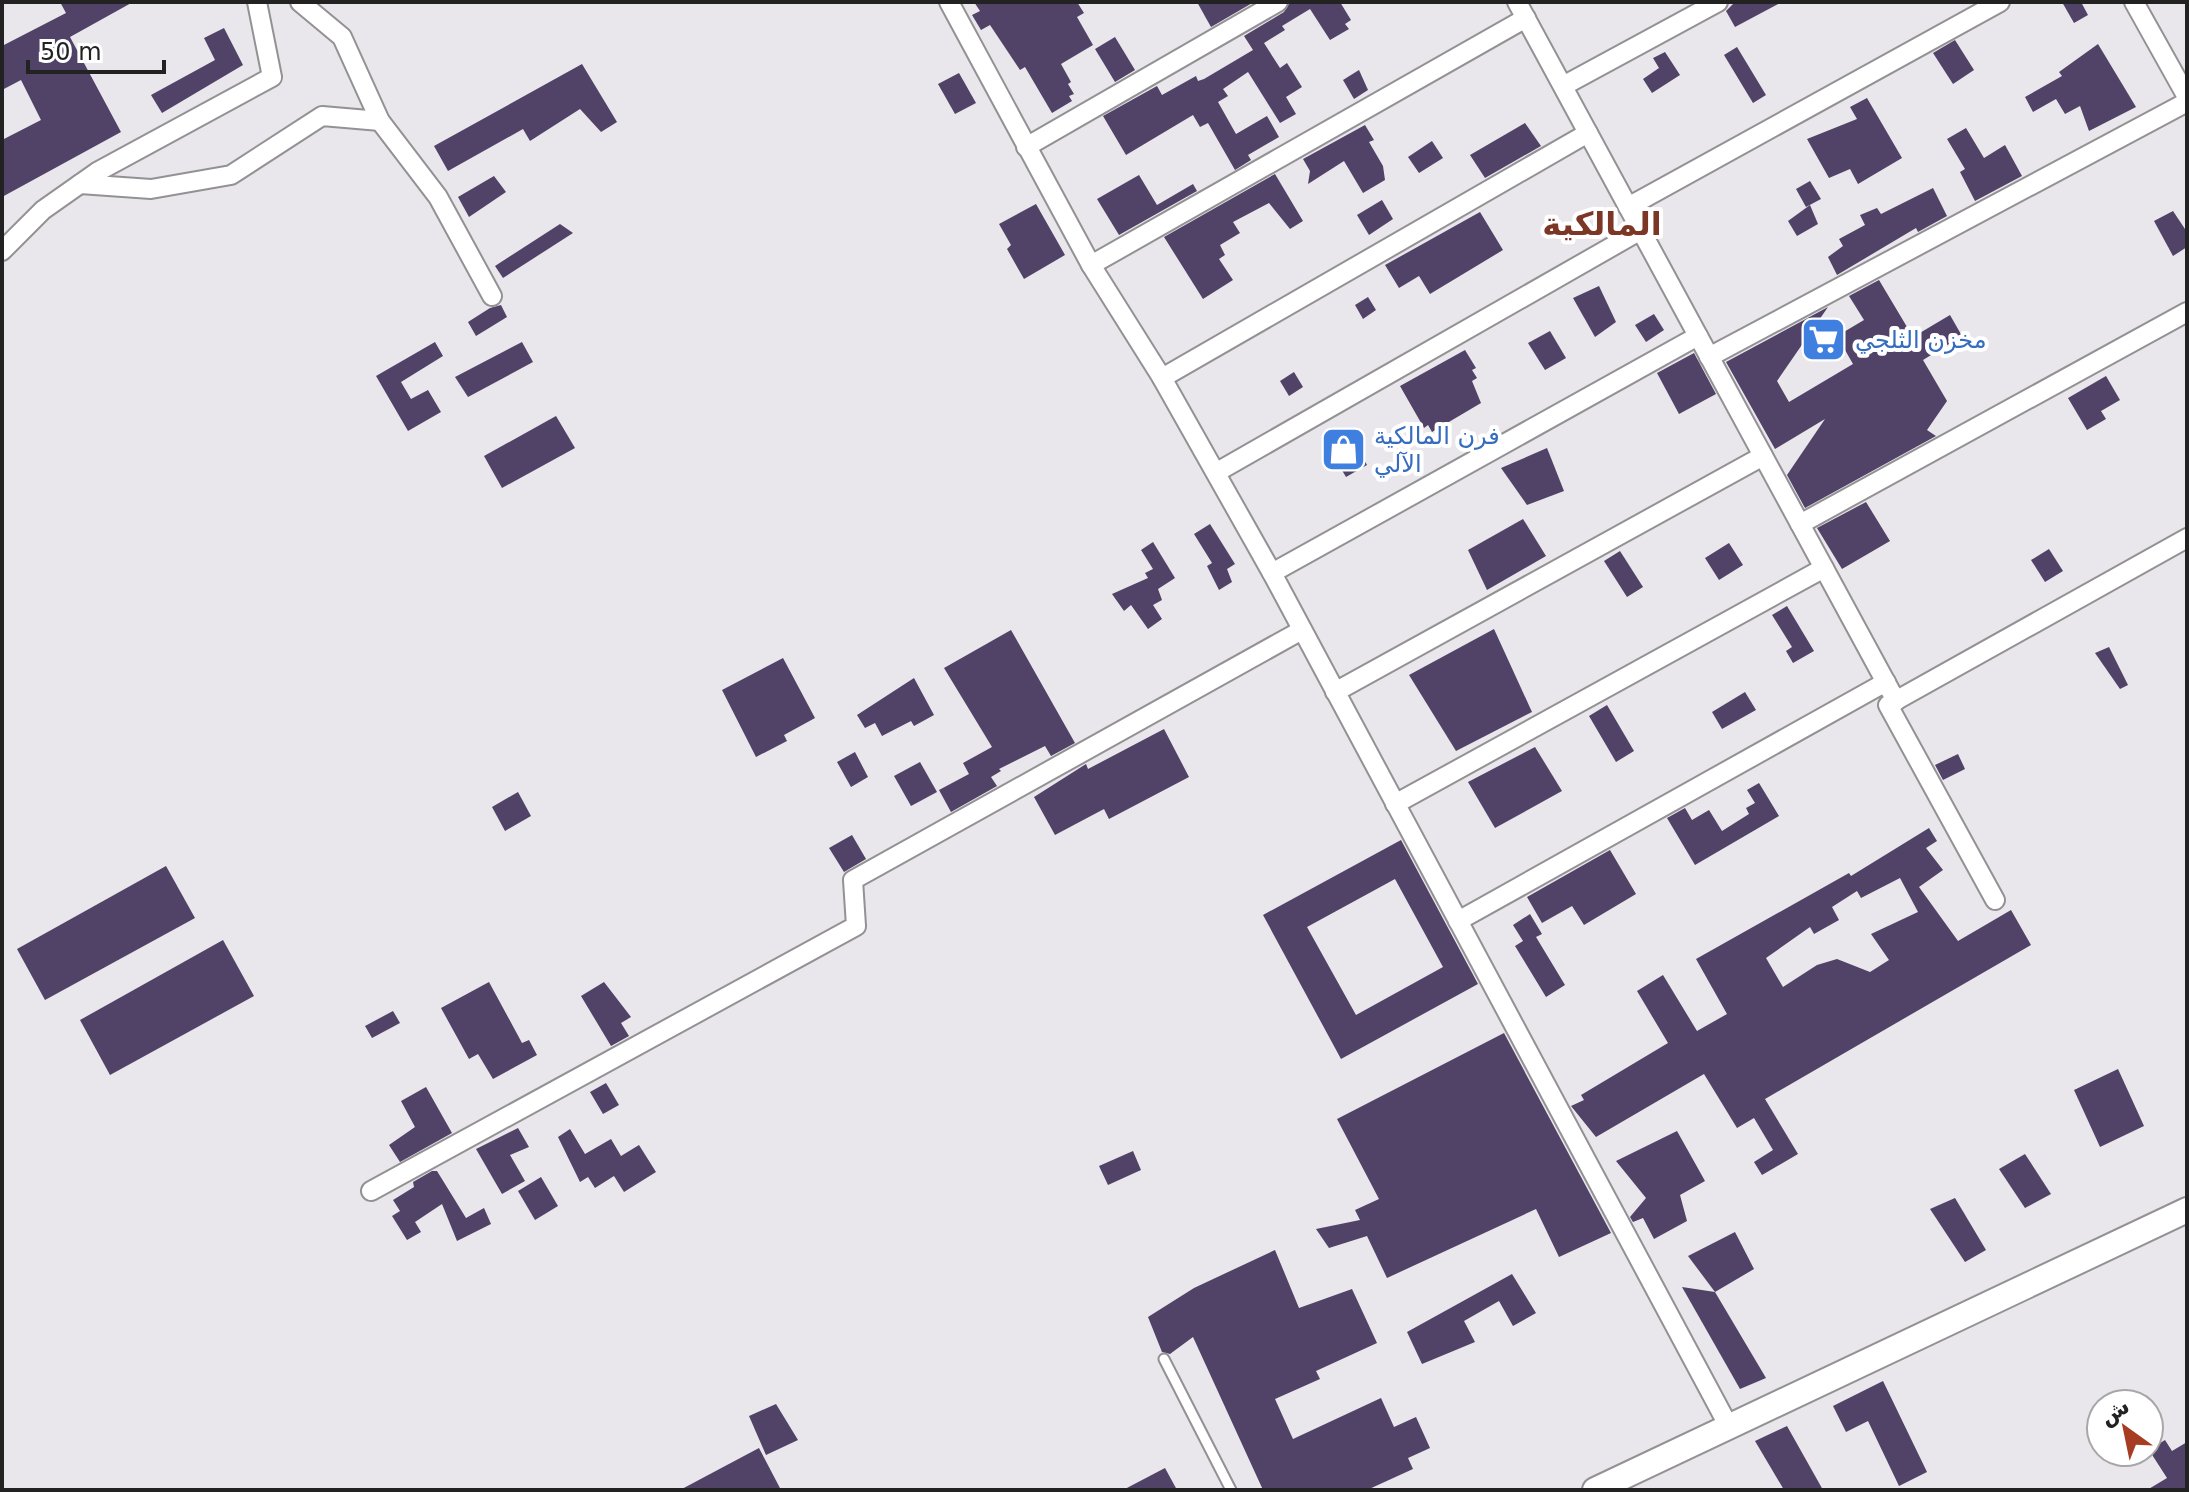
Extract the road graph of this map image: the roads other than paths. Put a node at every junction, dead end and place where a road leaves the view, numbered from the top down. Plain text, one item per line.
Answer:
1 (257, 2) edge
2 (300, 2) edge
3 (949, 2) edge
4 (1278, 2) edge
5 (1718, 2) edge
6 (2000, 2) edge
7 (2134, 2) edge
8 (1521, 10) edge
9 (1563, 86) junction
10 (2187, 99) edge
11 (380, 121) junction
12 (1588, 133) junction
13 (1026, 147) junction
14 (80, 184) junction
15 (1628, 207) junction
16 (1641, 230) junction
17 (2, 251) edge
18 (1091, 265) junction
19 (492, 296) dead end
20 (2187, 312) edge
21 (1698, 336) junction
22 (1709, 357) junction
23 (1162, 378) junction
24 (1763, 456) junction
25 (1217, 472) junction
26 (1800, 524) junction
27 (2187, 538) edge
28 (1824, 568) junction
29 (1272, 573) junction
30 (1302, 630) junction
31 (1886, 682) junction
32 (1335, 692) junction
33 (1896, 701) junction
34 (1395, 804) junction
35 (1995, 900) dead end
36 (1458, 921) junction
37 (371, 1191) dead end
38 (2187, 1210) edge
39 (1164, 1359) dead end
40 (1728, 1425) junction
41 (1231, 1490) edge
42 (1595, 1490) edge

1 - 14 street
2 - 11 street
3 - 13 street
4 - 13 street
5 - 9 street
6 - 15 street
7 - 10 street
8 - 9 street
8 - 18 street
9 - 12 street
10 - 22 street
11 - 14 street
11 - 19 street
12 - 15 street
12 - 23 street
13 - 18 street
14 - 17 street
15 - 16 street
16 - 21 street
16 - 25 street
18 - 23 street
20 - 26 street
21 - 22 street
21 - 29 street
22 - 24 street
23 - 25 street
24 - 26 street
24 - 32 street
25 - 29 street
26 - 28 street
27 - 33 street
28 - 31 street
28 - 34 street
29 - 30 street
30 - 32 street
30 - 37 street
31 - 33 street
31 - 36 street
32 - 34 street
33 - 35 street
34 - 36 street
36 - 40 street
38 - 40 main road
39 - 41 lane
40 - 42 main road

